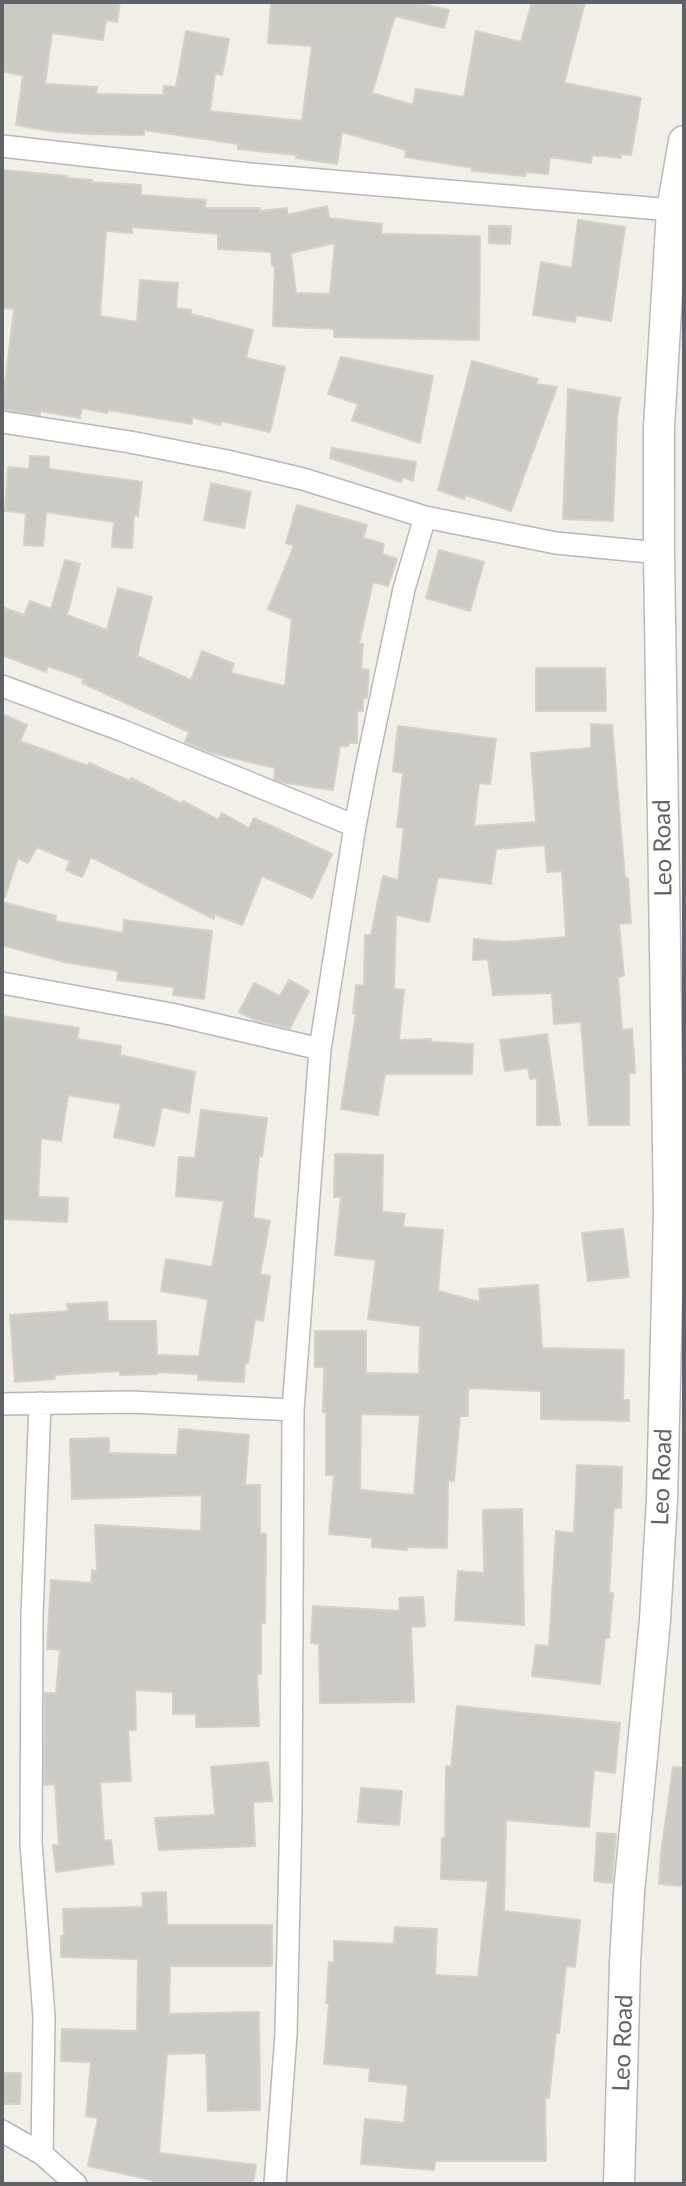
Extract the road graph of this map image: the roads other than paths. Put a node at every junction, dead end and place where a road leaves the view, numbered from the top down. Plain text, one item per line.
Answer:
1 (684, 141) edge
2 (2, 146) edge
3 (672, 210) junction
4 (2, 422) edge
5 (425, 516) junction
6 (659, 553) junction
7 (2, 686) edge
8 (355, 825) junction
9 (2, 983) edge
10 (320, 1049) junction
11 (40, 1403) junction
12 (2, 1404) edge
13 (293, 1410) junction
14 (2, 2131) edge
15 (42, 2154) junction
16 (76, 2184) edge
17 (275, 2184) edge
18 (619, 2184) edge

1 - 3 street, Leo Road
2 - 3 street
3 - 6 street, Leo Road
4 - 5 street
5 - 6 street
5 - 8 street
6 - 18 street, Leo Road
7 - 8 street
8 - 10 street
9 - 10 street
10 - 13 street
11 - 12 street
11 - 13 street
11 - 15 street
13 - 17 street
14 - 15 street
15 - 16 street

